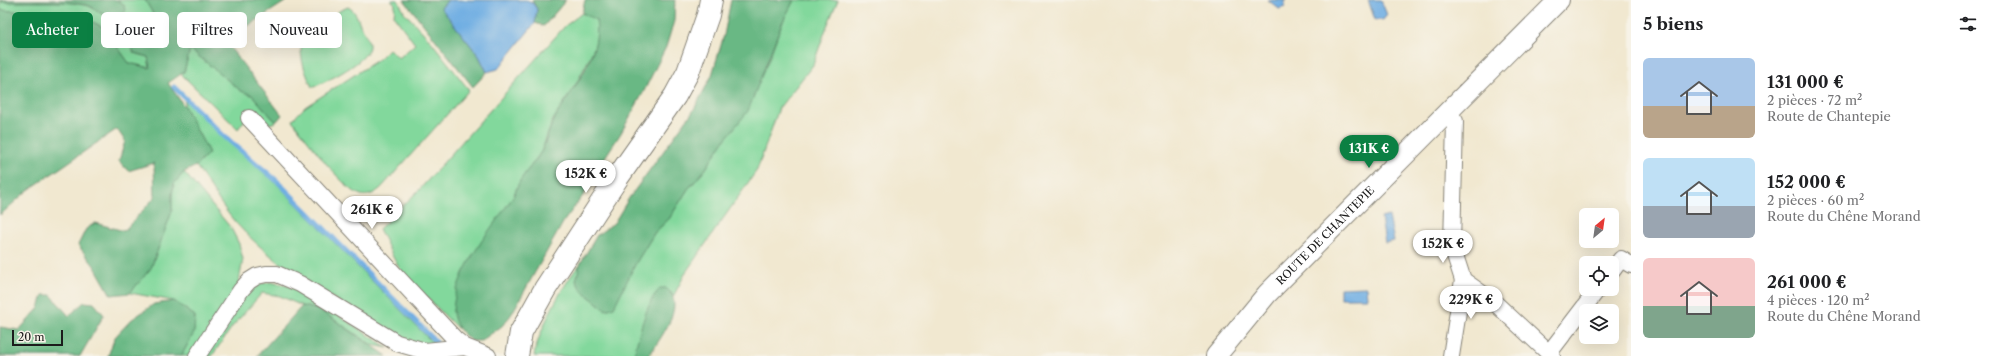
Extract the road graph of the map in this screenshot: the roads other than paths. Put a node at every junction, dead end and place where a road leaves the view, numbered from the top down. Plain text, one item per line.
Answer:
1 (697, 0) edge
2 (711, 0) edge
3 (1559, 0) edge
4 (699, 42) junction
5 (1448, 112) junction
6 (249, 118) dead end
7 (1619, 262) edge
8 (1631, 265) edge
9 (1463, 280) junction
10 (1593, 296) edge
11 (465, 347) junction
12 (1551, 354) edge
13 (197, 356) edge
14 (488, 356) edge
15 (517, 356) edge
16 (1216, 356) edge
17 (1451, 356) edge

1 - 4 main road
2 - 4 main road
3 - 5 street, ROUTE DE CHANTEPIE
4 - 15 main road
5 - 9 street
5 - 16 street, ROUTE DE CHANTEPIE
6 - 11 street
7 - 8 street
9 - 12 street
9 - 17 street
10 - 12 street
11 - 13 street
11 - 14 street

